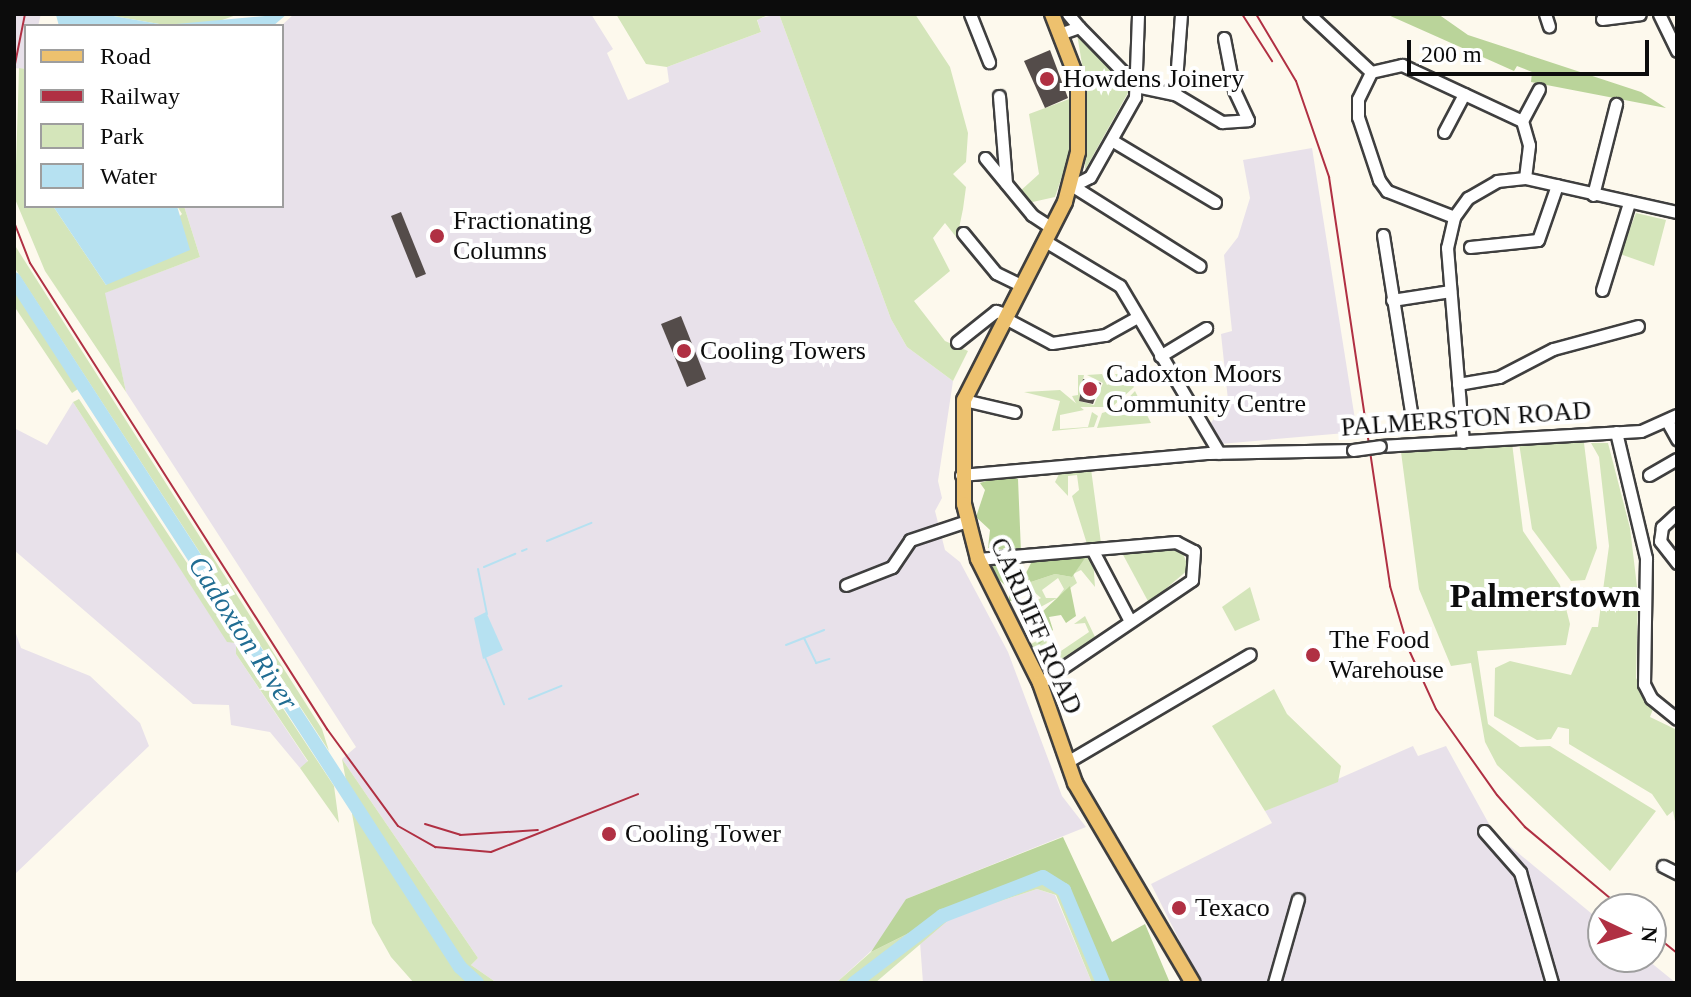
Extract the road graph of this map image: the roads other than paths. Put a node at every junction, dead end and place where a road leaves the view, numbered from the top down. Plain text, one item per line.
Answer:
1 (971, 14) edge
2 (1052, 14) edge
3 (1068, 14) edge
4 (1138, 14) edge
5 (1181, 14) edge
6 (1309, 14) edge
7 (1640, 14) edge
8 (1659, 14) edge
9 (1602, 19) dead end
10 (1079, 27) junction
11 (1062, 33) junction
12 (1224, 38) dead end
13 (1677, 51) edge
14 (989, 62) dead end
15 (1371, 72) junction
16 (1136, 80) junction
17 (1539, 89) dead end
18 (1175, 94) junction
19 (1464, 94) junction
20 (999, 96) dead end
21 (1616, 104) dead end
22 (1522, 121) junction
23 (1444, 132) dead end
24 (1113, 141) junction
25 (985, 158) dead end
26 (1525, 178) junction
27 (1006, 183) junction
28 (1557, 185) junction
29 (1073, 188) junction
30 (1593, 195) junction
31 (1215, 202) dead end
32 (1629, 203) junction
33 (1677, 212) edge
34 (1454, 217) junction
35 (963, 233) dead end
36 (1049, 234) junction
37 (1383, 235) dead end
38 (1470, 247) dead end
39 (1200, 266) dead end
40 (1021, 285) junction
41 (1602, 290) dead end
42 (1450, 291) junction
43 (1392, 300) junction
44 (1004, 316) junction
45 (1137, 317) junction
46 (1638, 326) dead end
47 (1206, 328) dead end
48 (957, 342) dead end
49 (1160, 356) junction
50 (1458, 384) junction
51 (964, 400) junction
52 (1015, 412) dead end
53 (1412, 418) dead end
54 (1672, 418) edge
55 (1616, 432) junction
56 (1677, 439) edge
57 (1463, 442) junction
58 (1219, 453) junction
59 (1677, 459) edge
60 (985, 473) junction
61 (961, 475) junction
62 (1649, 475) dead end
63 (964, 504) junction
64 (1677, 513) edge
65 (967, 521) junction
66 (1092, 549) junction
67 (978, 559) junction
68 (1674, 563) edge
69 (846, 585) dead end
70 (1130, 621) junction
71 (1250, 654) dead end
72 (1040, 683) junction
73 (1677, 719) edge
74 (1067, 762) junction
75 (1484, 831) dead end
76 (1663, 866) dead end
77 (1677, 873) edge
78 (1298, 899) dead end
79 (1162, 927) junction
80 (1182, 983) edge
81 (1193, 983) edge
82 (1274, 983) edge
83 (1552, 983) edge

1 - 14 street
2 - 11 main road, CARDIFF ROAD
3 - 10 street
4 - 16 street
5 - 18 street
6 - 15 street
7 - 9 street
8 - 13 street
10 - 11 street
10 - 16 street
11 - 29 main road, CARDIFF ROAD
12 - 18 street
15 - 19 street
15 - 34 street
16 - 18 street
16 - 24 street
17 - 22 street
19 - 22 street
19 - 23 street
20 - 27 street
21 - 30 street
22 - 26 street
24 - 29 street
24 - 31 street
25 - 27 street
26 - 28 street
26 - 34 street
27 - 36 street
28 - 30 street
28 - 38 street
29 - 36 main road, CARDIFF ROAD
29 - 39 street
30 - 32 street
32 - 33 street
32 - 41 street
34 - 42 street
35 - 40 street
36 - 40 main road, CARDIFF ROAD
36 - 45 street
37 - 43 street
40 - 44 main road, CARDIFF ROAD
42 - 43 street
42 - 50 street
43 - 53 street
44 - 45 street
44 - 48 street
44 - 51 main road, CARDIFF ROAD
45 - 49 street
46 - 50 street
47 - 49 street
49 - 58 street
50 - 57 street
51 - 52 street
51 - 61 main road, CARDIFF ROAD
54 - 55 street, PALMERSTON ROAD
54 - 56 street
55 - 57 street, PALMERSTON ROAD
55 - 73 street
57 - 58 street, PALMERSTON ROAD, bridge
58 - 60 street, PALMERSTON ROAD
59 - 62 street
60 - 61 street, PALMERSTON ROAD
60 - 63 street
61 - 63 main road, CARDIFF ROAD
63 - 65 main road, CARDIFF ROAD
64 - 68 street
65 - 67 main road, CARDIFF ROAD
65 - 69 street
66 - 67 street
66 - 70 street
66 - 70 street
67 - 72 main road, CARDIFF ROAD
70 - 72 street
71 - 74 street
72 - 74 main road, CARDIFF ROAD
74 - 79 main road, CARDIFF ROAD
75 - 83 street
76 - 77 street
78 - 82 street
79 - 80 main road, CARDIFF ROAD
79 - 81 main road, CARDIFF ROAD

